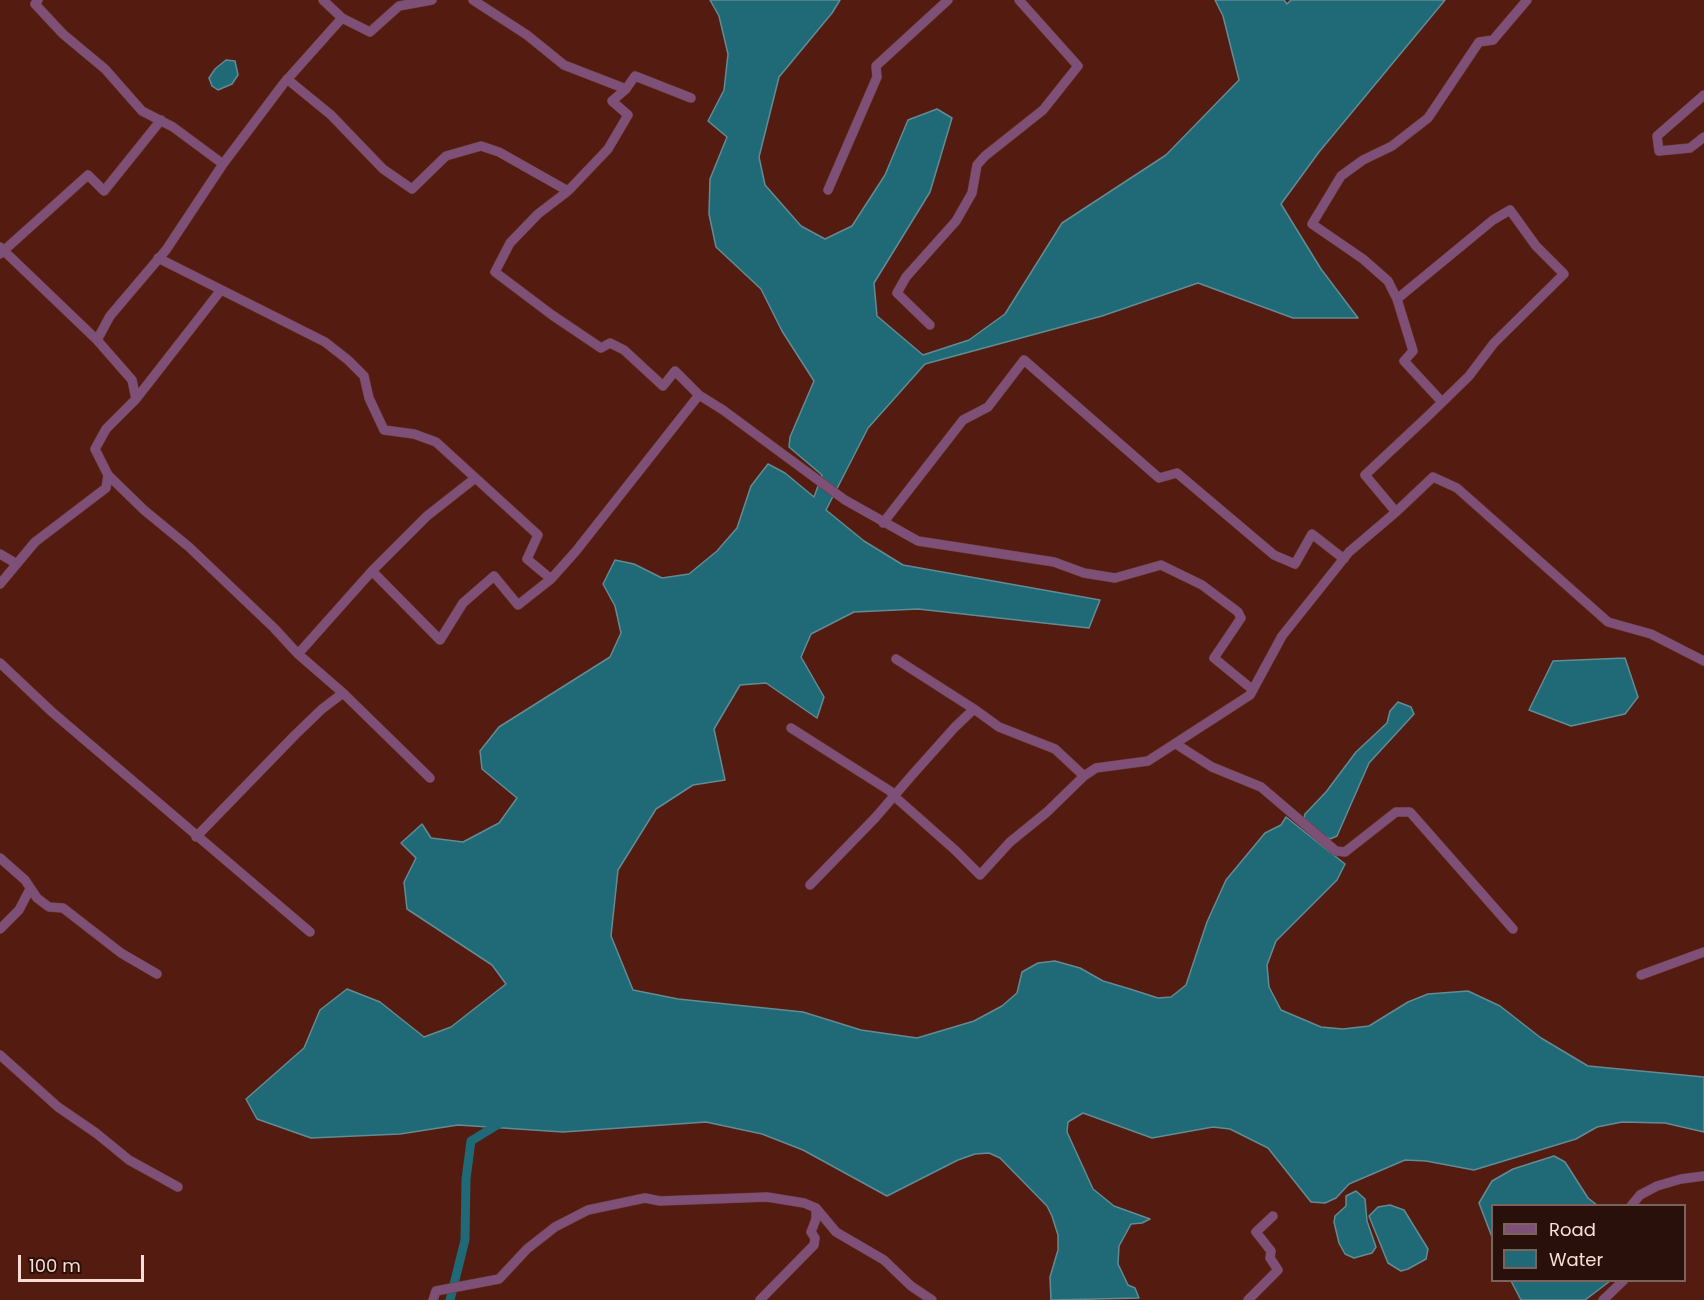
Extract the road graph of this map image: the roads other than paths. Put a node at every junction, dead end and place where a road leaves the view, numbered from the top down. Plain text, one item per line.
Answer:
1 (432, 0) edge
2 (473, 0) edge
3 (948, 0) edge
4 (1019, 0) edge
5 (1527, 0) edge
6 (34, 1) edge
7 (327, 2) edge
8 (342, 18) junction
9 (287, 79) junction
10 (626, 88) junction
11 (1704, 95) edge
12 (691, 98) dead end
13 (160, 120) junction
14 (1704, 137) edge
15 (223, 164) junction
16 (828, 190) dead end
17 (568, 191) junction
18 (2, 251) edge
19 (158, 258) junction
20 (221, 290) junction
21 (1397, 299) junction
22 (930, 325) dead end
23 (97, 340) junction
24 (699, 395) junction
25 (136, 399) junction
26 (1442, 402) junction
27 (108, 474) junction
28 (474, 479) junction
29 (1396, 512) junction
30 (883, 523) junction
31 (0, 554) edge
32 (1344, 559) junction
33 (17, 564) junction
34 (372, 571) junction
35 (551, 579) junction
36 (0, 584) edge
37 (298, 654) junction
38 (896, 659) dead end
39 (1704, 661) edge
40 (0, 663) edge
41 (1254, 690) junction
42 (343, 693) junction
43 (974, 709) junction
44 (791, 728) dead end
45 (1176, 744) junction
46 (1084, 776) junction
47 (430, 778) dead end
48 (894, 796) junction
49 (196, 837) junction
50 (0, 858) edge
51 (810, 885) dead end
52 (30, 889) junction
53 (0, 929) edge
54 (1513, 929) dead end
55 (310, 932) dead end
56 (1704, 952) edge
57 (157, 974) dead end
58 (1641, 975) dead end
59 (0, 1054) edge
60 (1704, 1176) edge
61 (178, 1187) dead end
62 (1633, 1204) edge
63 (816, 1208) junction
64 (1273, 1216) dead end
65 (1623, 1282) edge
66 (433, 1300) edge
67 (760, 1300) edge
68 (933, 1300) edge
69 (1248, 1300) edge
70 (1603, 1300) edge

1 - 8 street
2 - 10 street
3 - 16 street
4 - 22 street
5 - 21 street
6 - 13 street
7 - 8 street
8 - 9 street
9 - 15 street
9 - 17 street
10 - 12 street
10 - 17 street
11 - 14 street
13 - 15 street
13 - 18 street
15 - 19 street
17 - 24 street
18 - 23 street
19 - 20 street
19 - 23 street
20 - 25 street
20 - 28 street
21 - 26 street
21 - 26 street
23 - 25 street
24 - 30 street
24 - 35 street
25 - 27 street
26 - 29 street
27 - 33 street
27 - 37 street
28 - 34 street
28 - 35 street
29 - 32 street
29 - 39 street
30 - 32 street
30 - 41 street
31 - 33 street
32 - 41 street
33 - 36 street
34 - 35 street
34 - 37 street
37 - 42 street
38 - 43 street
40 - 49 street
41 - 45 street
42 - 47 street
42 - 49 street
43 - 46 street
43 - 48 street
44 - 48 street
45 - 46 street
45 - 54 street
46 - 48 street
48 - 51 street
49 - 55 street
50 - 52 street
52 - 53 street
52 - 57 street
56 - 58 street
59 - 61 street
60 - 62 street
63 - 66 street
63 - 67 street
63 - 68 street
64 - 69 street
65 - 70 street

